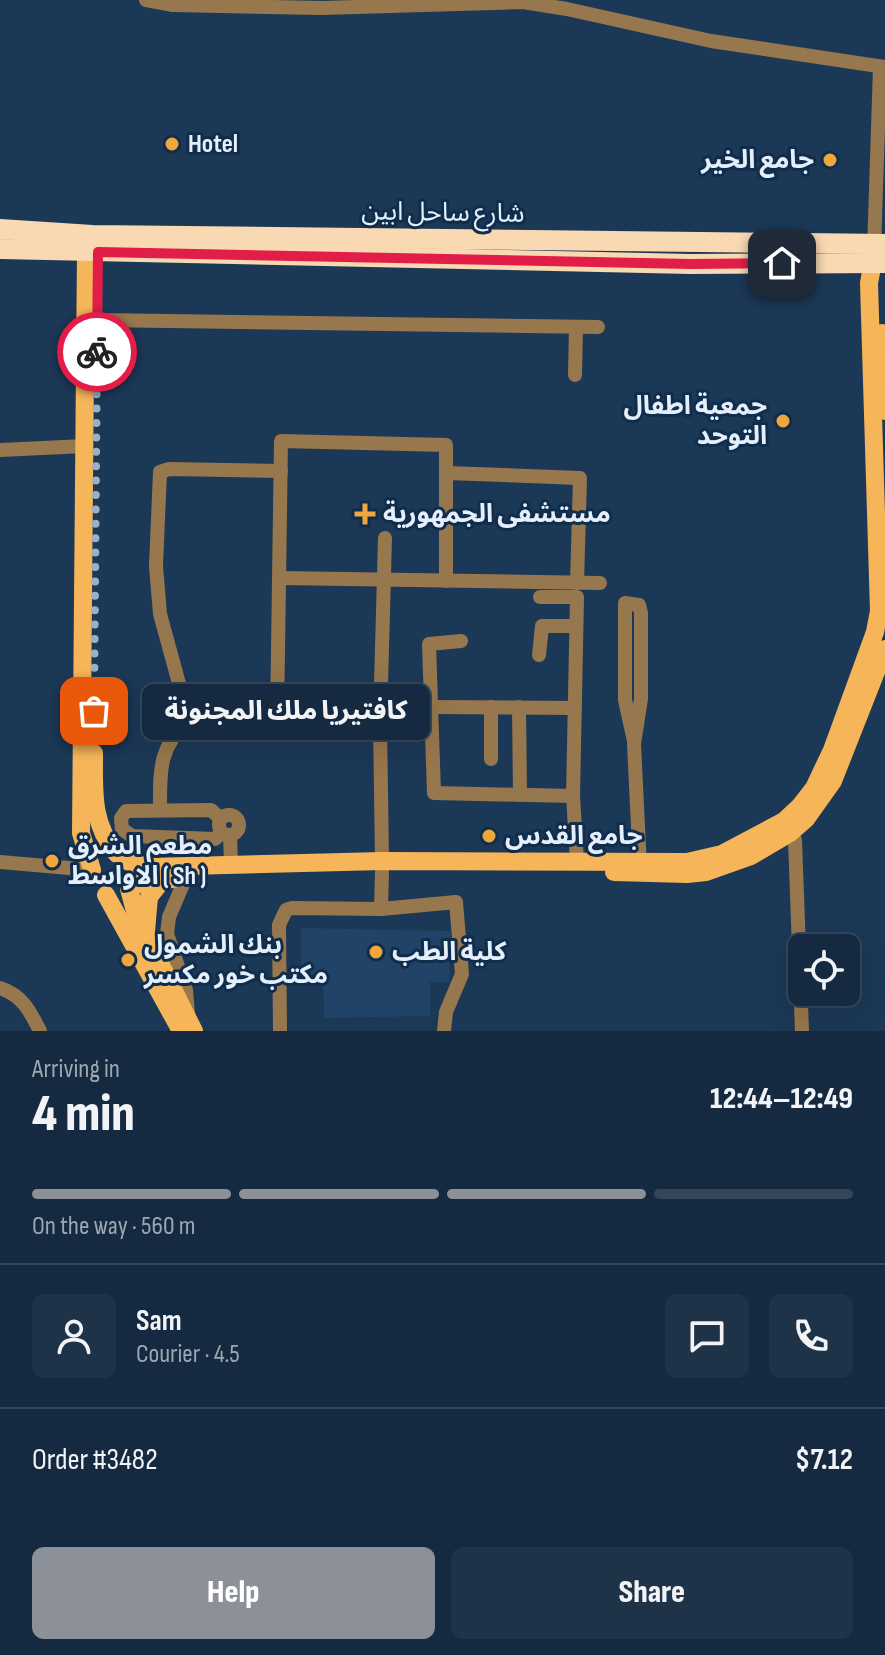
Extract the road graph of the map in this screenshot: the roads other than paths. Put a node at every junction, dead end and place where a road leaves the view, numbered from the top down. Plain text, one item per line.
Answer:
1 (146, 0) edge
2 (883, 67) edge
3 (0, 229) edge
4 (92, 247) junction
5 (0, 249) edge
6 (879, 253) edge
7 (92, 320) junction
8 (598, 327) dead end
9 (576, 328) junction
10 (575, 375) dead end
11 (880, 379) edge
12 (885, 411) edge
13 (90, 446) junction
14 (0, 450) edge
15 (281, 471) junction
16 (447, 473) junction
17 (385, 538) dead end
18 (280, 578) junction
19 (384, 580) junction
20 (446, 581) junction
21 (577, 583) junction
22 (600, 583) dead end
23 (540, 597) dead end
24 (576, 626) junction
25 (461, 641) dead end
26 (885, 649) edge
27 (539, 655) dead end
28 (433, 707) junction
29 (491, 707) junction
30 (519, 707) junction
31 (575, 708) junction
32 (189, 720) junction
33 (277, 720) junction
34 (380, 721) junction
35 (634, 741) junction
36 (491, 759) dead end
37 (520, 795) junction
38 (573, 796) junction
39 (160, 810) junction
40 (224, 829) junction
41 (790, 833) junction
42 (123, 858) junction
43 (577, 861) junction
44 (0, 862) edge
45 (231, 863) junction
46 (639, 866) junction
47 (382, 867) junction
48 (92, 870) junction
49 (186, 877) junction
50 (164, 878) junction
51 (130, 887) junction
52 (106, 895) junction
53 (381, 909) junction
54 (146, 934) junction
55 (167, 934) junction
56 (0, 988) edge
57 (188, 1028) edge
58 (40, 1031) edge
59 (280, 1031) edge
60 (444, 1031) edge
61 (802, 1031) edge

1 - 2 street
2 - 6 street
3 - 4 highway, شارع ساحل ابين
4 - 5 highway, شارع ساحل ابين
4 - 6 highway, شارع ساحل ابين
4 - 7 main road
6 - 11 main road
7 - 9 street
7 - 13 main road
8 - 9 street
9 - 10 street
11 - 12 main road
11 - 46 main road
13 - 14 street
13 - 42 main road
13 - 48 main road
15 - 16 street
15 - 18 street
15 - 32 street
16 - 20 street
16 - 21 street
17 - 19 street
18 - 19 street
18 - 33 street
19 - 20 street
19 - 34 street
20 - 21 street
21 - 22 street
23 - 24 street
24 - 27 street
24 - 31 street
25 - 28 street
26 - 41 main road
28 - 29 street
28 - 37 street
29 - 30 street
29 - 36 street
30 - 31 street
30 - 37 street
31 - 38 street
32 - 33 street
32 - 39 street
33 - 34 street
34 - 47 street
35 - 35 street
35 - 46 street
37 - 38 street
38 - 43 street
39 - 40 street
39 - 40 street
40 - 45 street
41 - 46 main road
41 - 61 street
42 - 45 main road
42 - 48 main road
42 - 51 main road
43 - 46 main road
43 - 47 main road
44 - 48 street
45 - 47 main road
46 - 47 main road
47 - 49 main road
47 - 53 street
48 - 52 main road
49 - 50 main road
49 - 55 street
50 - 51 main road
50 - 54 main road
51 - 52 main road
51 - 54 main road
52 - 57 main road
53 - 59 street
53 - 60 street
54 - 55 street
54 - 57 main road
55 - 57 street
56 - 58 street

